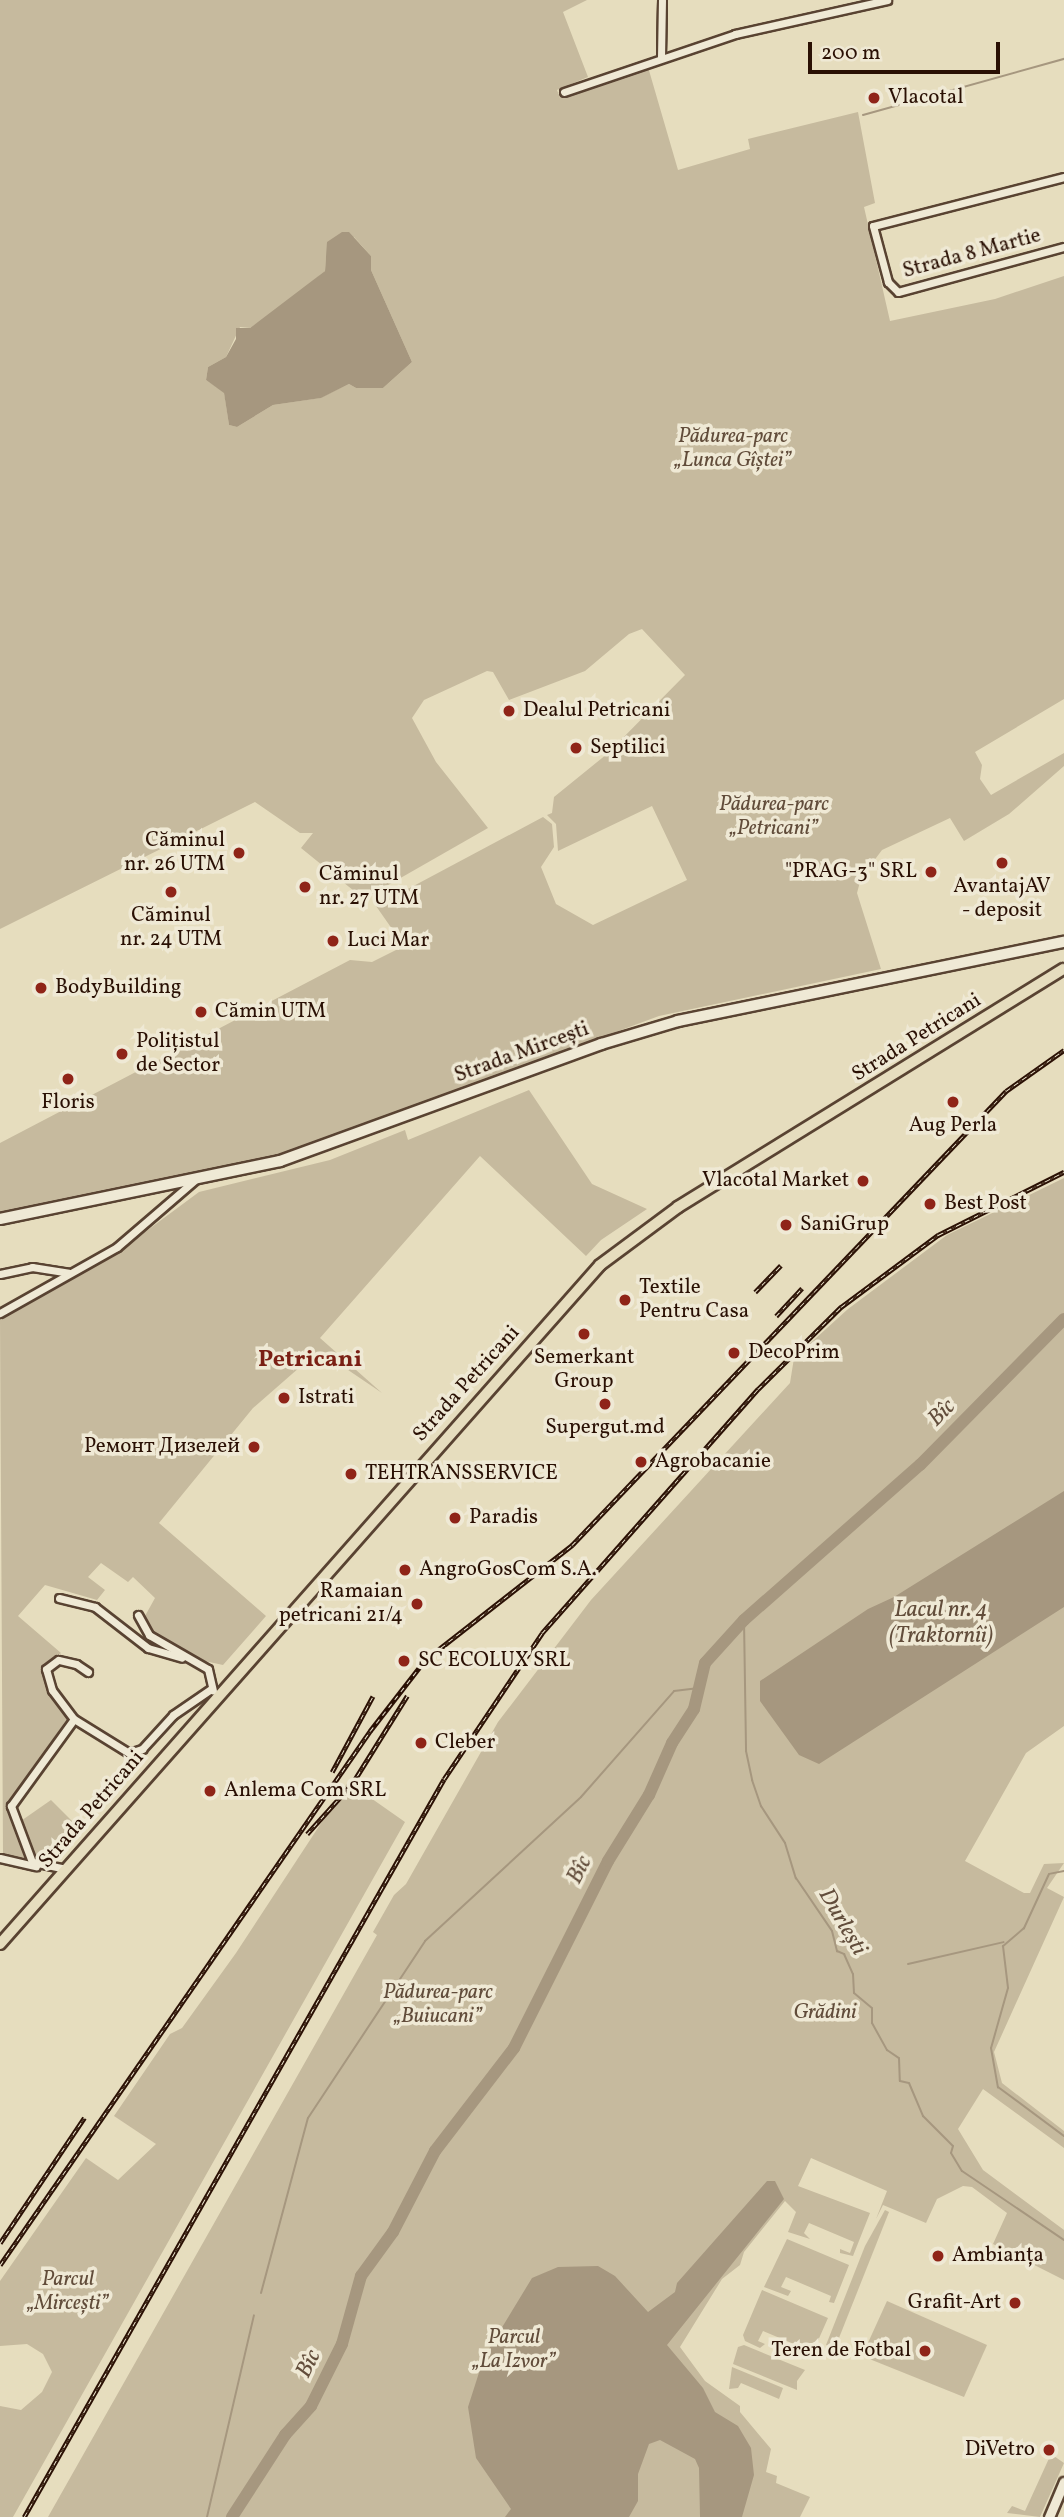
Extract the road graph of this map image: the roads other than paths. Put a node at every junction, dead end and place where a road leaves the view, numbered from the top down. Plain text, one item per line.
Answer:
1 (662, 0) edge
2 (887, 0) edge
3 (660, 57) junction
4 (564, 92) dead end
5 (1064, 177) edge
6 (1064, 247) edge
7 (1064, 942) edge
8 (1064, 969) edge
9 (195, 1180) junction
10 (0, 1219) edge
11 (0, 1274) edge
12 (70, 1274) junction
13 (0, 1314) edge
14 (59, 1598) dead end
15 (138, 1615) dead end
16 (182, 1658) junction
17 (88, 1672) dead end
18 (215, 1692) junction
19 (74, 1719) junction
20 (0, 1858) edge
21 (37, 1866) junction
22 (65, 1869) junction
23 (0, 1944) edge
24 (1064, 2482) edge
25 (1049, 2517) edge

1 - 3 street
2 - 3 street
3 - 4 street
5 - 6 street, Strada 8 Martie
7 - 9 main road, Strada Mircești
8 - 18 main road, Strada Petricani
9 - 10 main road, Strada Mircești
9 - 12 street
11 - 12 street
12 - 13 street
14 - 16 street
15 - 16 street
16 - 18 street
17 - 19 street
18 - 19 street
18 - 22 main road, Strada Petricani
19 - 21 street
20 - 21 street
21 - 22 street
22 - 23 main road, Strada Petricani
24 - 25 street

